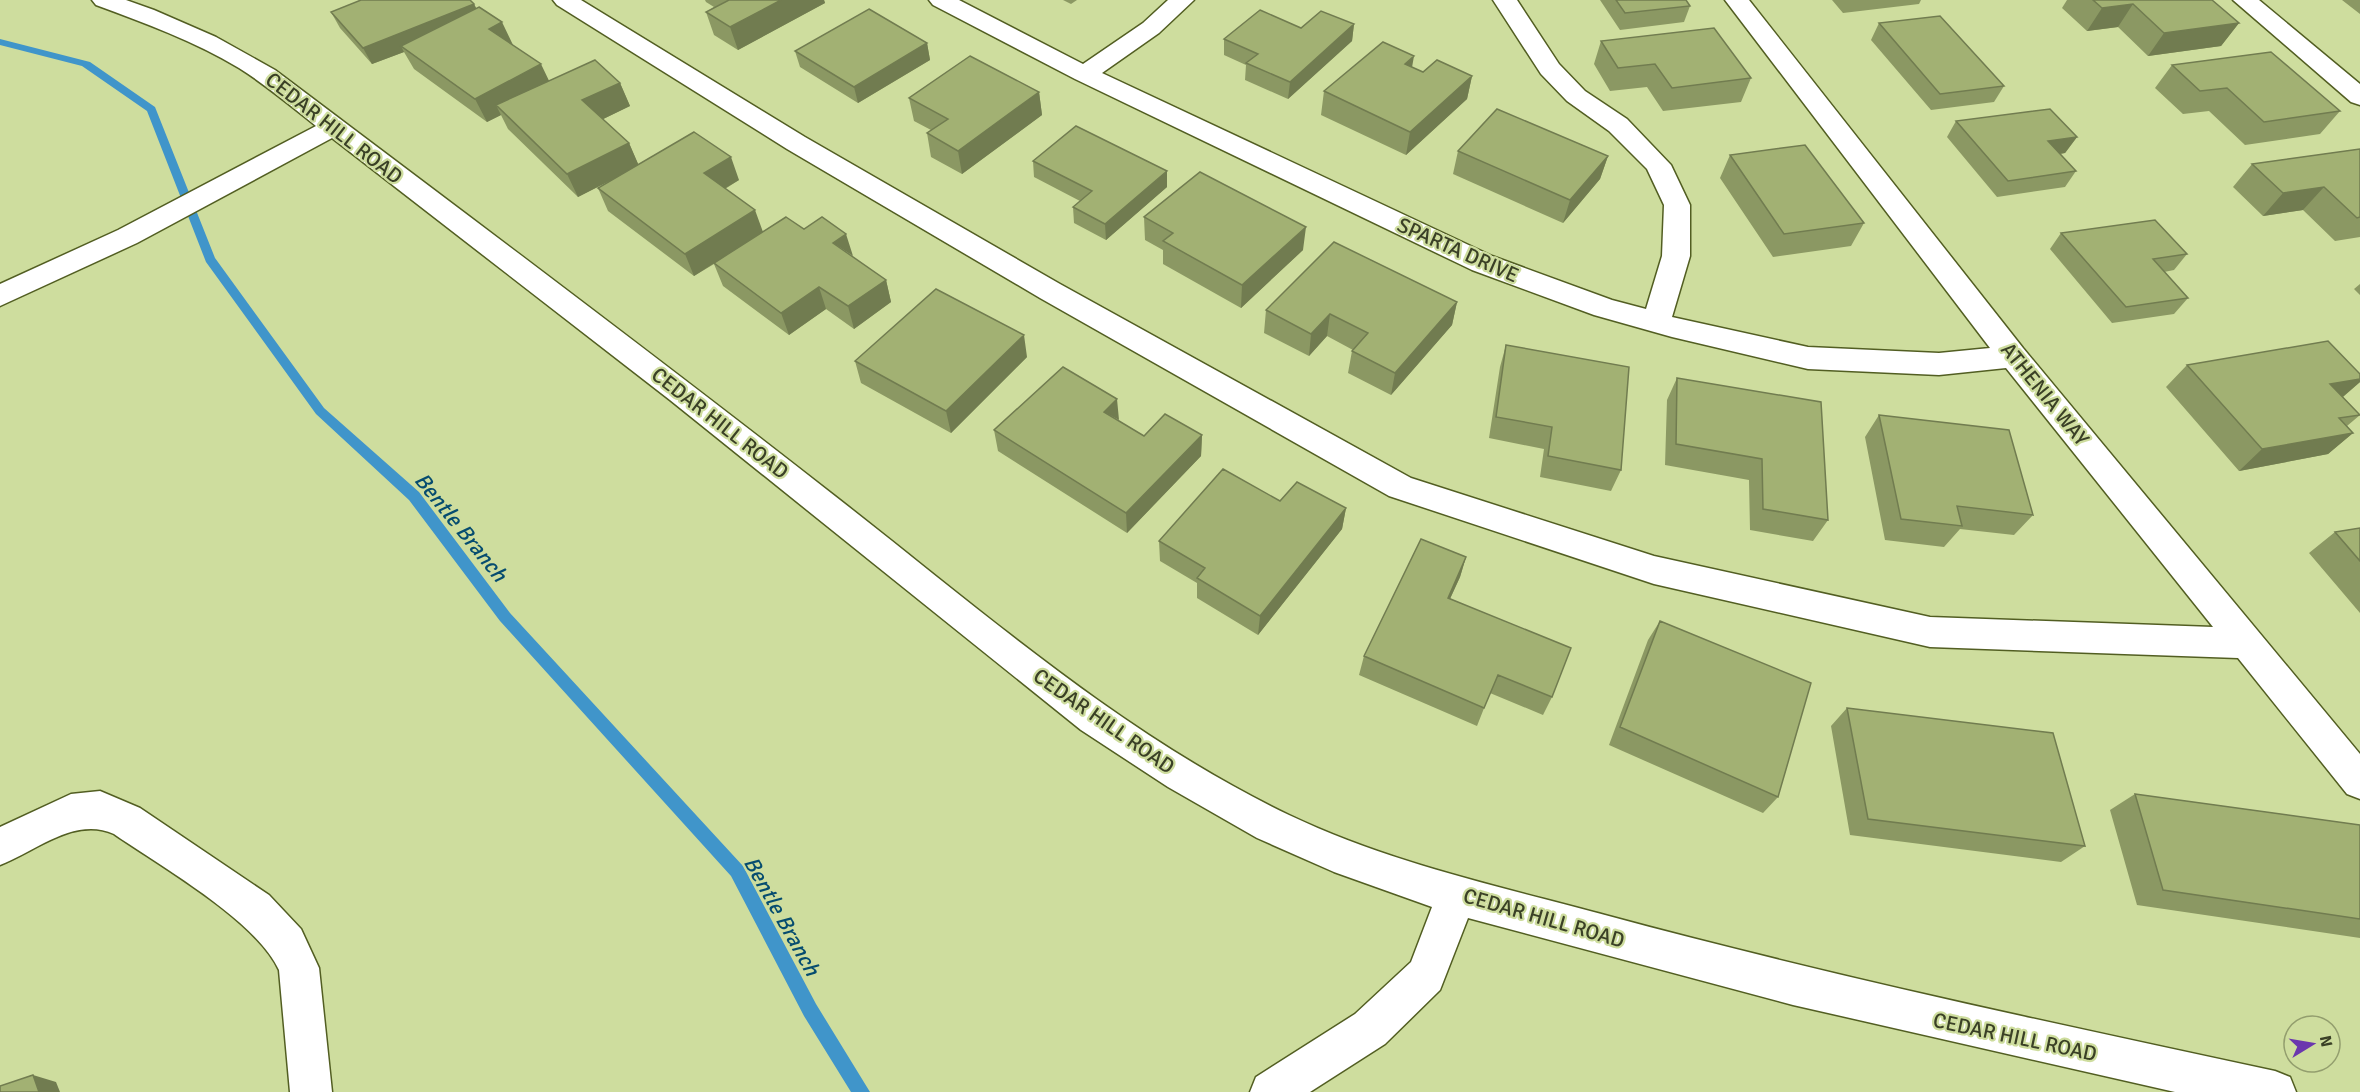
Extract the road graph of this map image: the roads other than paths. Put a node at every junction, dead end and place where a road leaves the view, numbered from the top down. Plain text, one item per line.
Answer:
1 (104, 0) edge
2 (565, 0) edge
3 (941, 0) edge
4 (1182, 0) edge
5 (1505, 0) edge
6 (1737, 0) edge
7 (2245, 0) edge
8 (152, 6) edge
9 (1084, 74) junction
10 (2360, 97) edge
11 (334, 127) junction
12 (0, 296) edge
13 (1656, 323) junction
14 (2013, 356) junction
15 (2248, 643) junction
16 (2360, 782) edge
17 (0, 847) edge
18 (1457, 894) junction
19 (311, 1092) edge
20 (1271, 1092) edge
21 (2275, 1092) edge

1 - 8 street, CEDAR HILL ROAD
2 - 15 street
3 - 9 street, SPARTA DRIVE
4 - 9 street
5 - 13 street
6 - 14 street, ATHENIA WAY
7 - 10 street
8 - 11 street, CEDAR HILL ROAD
9 - 13 street, SPARTA DRIVE
11 - 12 street
11 - 18 street, CEDAR HILL ROAD
13 - 14 street, SPARTA DRIVE
14 - 15 street, ATHENIA WAY
15 - 16 street, ATHENIA WAY
17 - 19 street
18 - 20 street
18 - 21 street, CEDAR HILL ROAD

